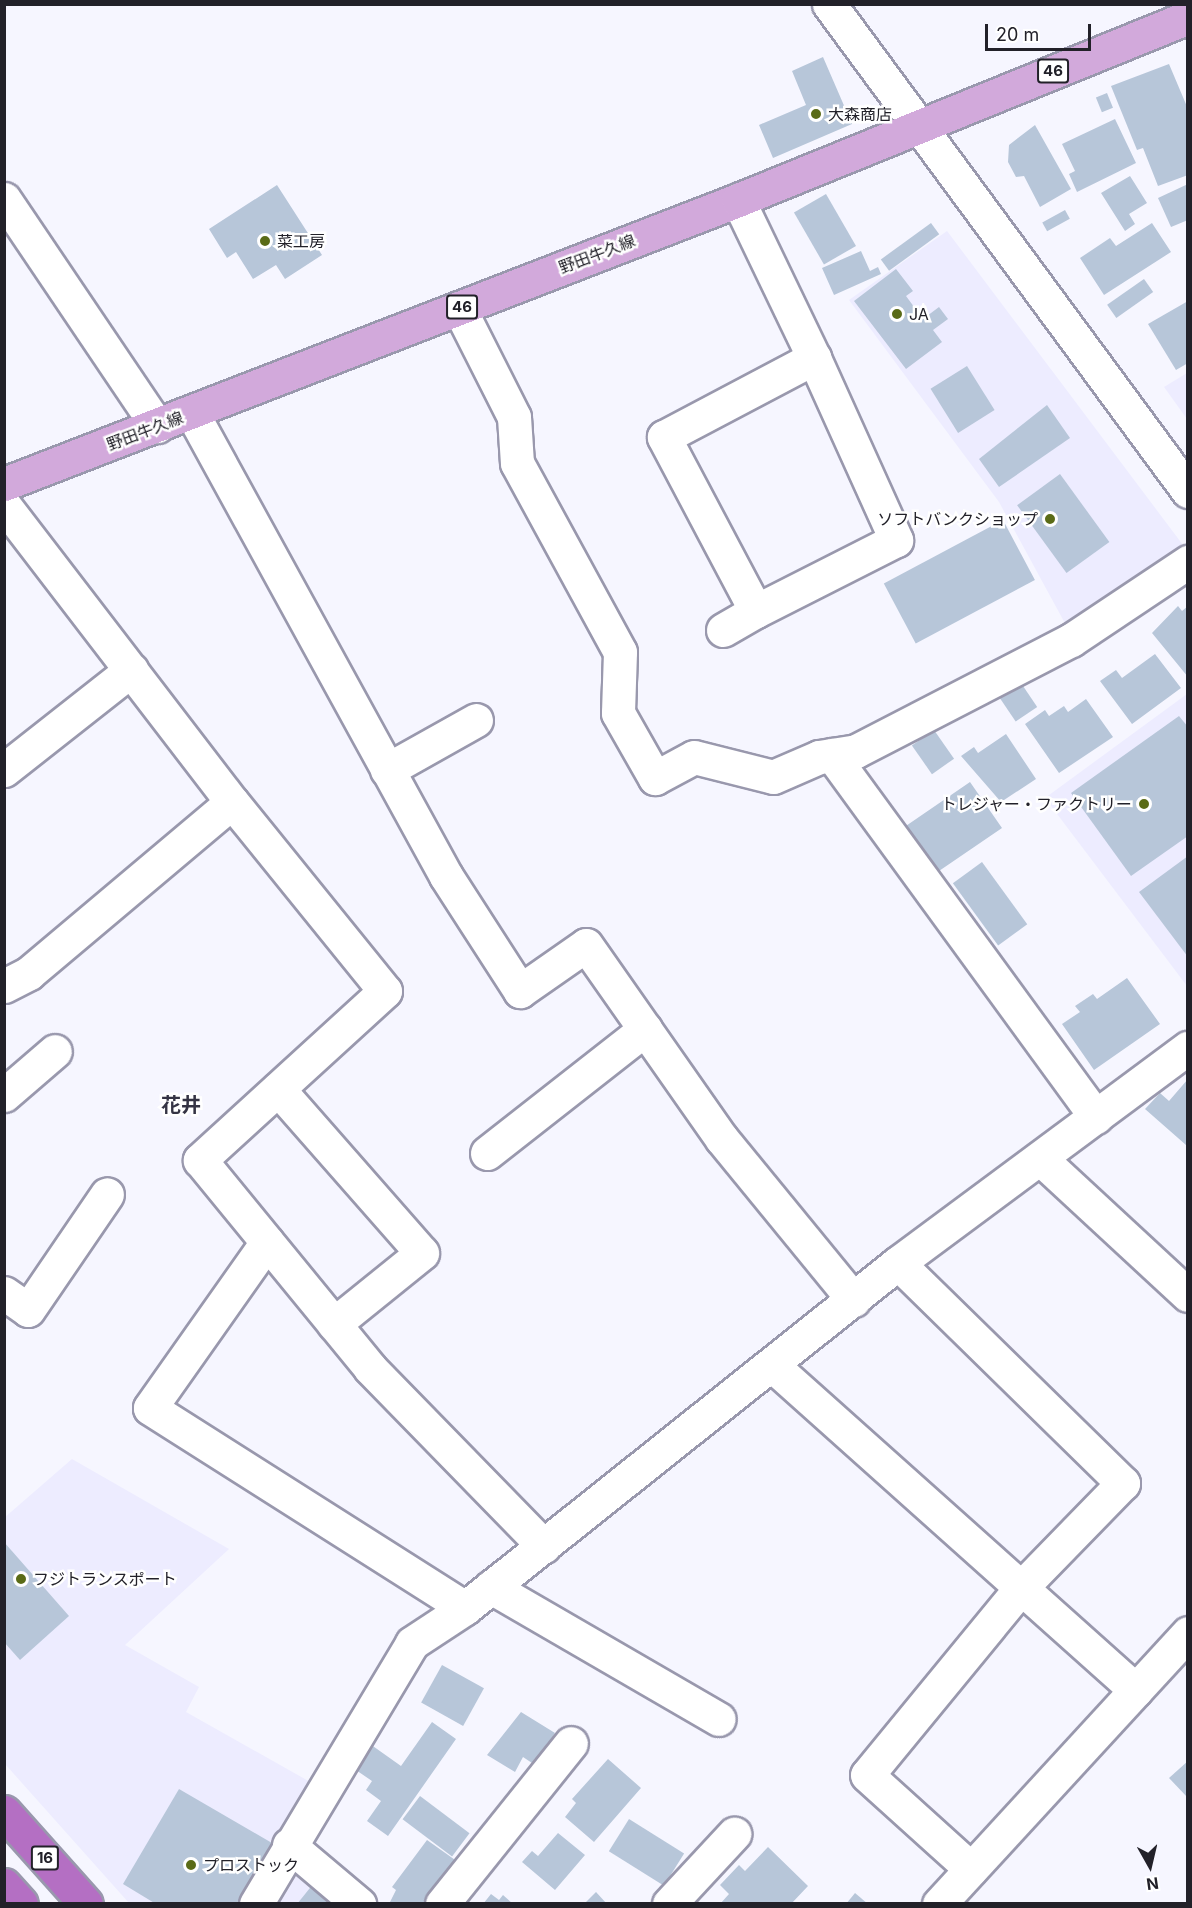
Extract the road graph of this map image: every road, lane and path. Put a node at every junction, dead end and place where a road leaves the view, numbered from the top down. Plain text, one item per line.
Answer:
1 (829, 4) edge
2 (1188, 17) edge
3 (919, 125) junction
4 (4, 199) edge
5 (738, 200) junction
6 (459, 308) junction
7 (814, 358) junction
8 (192, 413) junction
9 (157, 426) junction
10 (4, 484) edge
11 (1188, 491) edge
12 (4, 506) edge
13 (1188, 562) edge
14 (756, 611) junction
15 (723, 630) dead end
16 (131, 670) junction
17 (476, 720) dead end
18 (832, 755) junction
19 (4, 770) edge
20 (387, 770) junction
21 (232, 802) junction
22 (17, 980) edge
23 (645, 1029) junction
24 (1188, 1048) edge
25 (55, 1051) dead end
26 (278, 1089) junction
27 (4, 1095) edge
28 (1096, 1117) junction
29 (487, 1153) dead end
30 (1041, 1159) junction
31 (107, 1194) dead end
32 (267, 1242) junction
33 (898, 1263) junction
34 (4, 1293) edge
35 (1188, 1295) edge
36 (854, 1300) junction
37 (334, 1324) junction
38 (772, 1365) junction
39 (544, 1546) junction
40 (491, 1587) junction
41 (1019, 1590) junction
42 (465, 1608) junction
43 (1188, 1633) edge
44 (1136, 1690) junction
45 (719, 1719) dead end
46 (571, 1743) dead end
47 (4, 1812) edge
48 (734, 1834) dead end
49 (289, 1845) junction
50 (971, 1869) junction
51 (4, 1885) edge
52 (21, 1904) edge
53 (86, 1904) edge
54 (256, 1904) edge
55 (359, 1904) edge
56 (442, 1904) edge
57 (669, 1904) edge
58 (939, 1904) edge

1 - 3 street
2 - 3 main road, 野田牛久線 / 46
3 - 5 main road, 野田牛久線 / 46
3 - 11 street
4 - 9 street
5 - 6 main road, 野田牛久線 / 46
5 - 7 street
6 - 8 main road, 野田牛久線 / 46
6 - 18 street
7 - 14 street
7 - 14 street
8 - 9 main road, 野田牛久線 / 46
8 - 20 street
9 - 10 main road, 野田牛久線 / 46
12 - 16 street
13 - 18 street
14 - 15 street
16 - 19 street
16 - 21 street
17 - 20 street
18 - 28 street
20 - 23 street
21 - 22 street
21 - 26 street
23 - 29 street
23 - 36 street
24 - 28 street
25 - 27 street
26 - 32 street
26 - 37 street
28 - 30 street
30 - 33 street
30 - 35 street
31 - 34 street
32 - 37 street
32 - 42 street
33 - 36 street
33 - 41 street
36 - 38 street
37 - 39 street
38 - 39 street
38 - 41 street
39 - 40 street
40 - 42 street
40 - 45 street
41 - 44 street
41 - 50 street
42 - 49 street
43 - 44 street
44 - 50 street
46 - 56 street
47 - 53 highway, 16
48 - 57 street
49 - 54 street
49 - 55 street
50 - 58 street
51 - 52 highway

